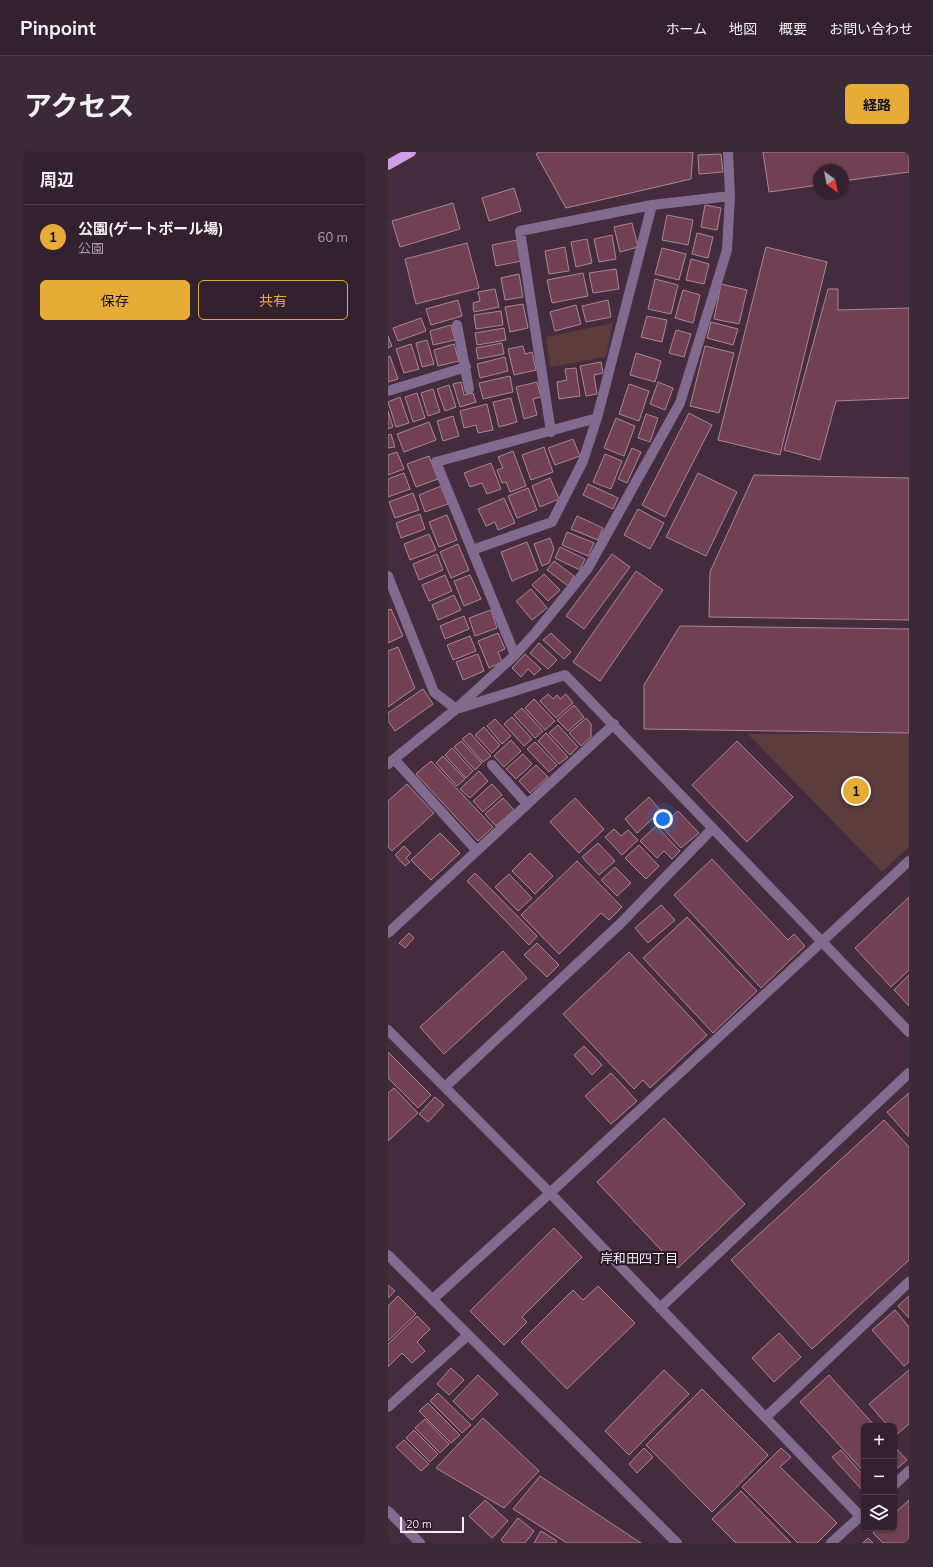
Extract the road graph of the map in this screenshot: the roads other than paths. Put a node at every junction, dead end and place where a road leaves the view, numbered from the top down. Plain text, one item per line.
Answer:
1 (411, 152) edge
2 (728, 152) edge
3 (388, 165) edge
4 (730, 196) junction
5 (652, 205) junction
6 (457, 325) dead end
7 (466, 367) junction
8 (469, 389) dead end
9 (388, 392) edge
10 (597, 418) junction
11 (550, 432) junction
12 (472, 550) junction
13 (388, 576) edge
14 (390, 587) edge
15 (515, 655) junction
16 (456, 709) junction
17 (614, 724) junction
18 (391, 762) edge
19 (492, 766) dead end
20 (527, 804) junction
21 (713, 828) junction
22 (477, 851) junction
23 (909, 861) edge
24 (388, 933) edge
25 (822, 942) junction
26 (388, 1030) edge
27 (909, 1032) edge
28 (909, 1073) edge
29 (445, 1087) junction
30 (550, 1193) junction
31 (388, 1255) edge
32 (909, 1282) edge
33 (432, 1299) junction
34 (660, 1308) junction
35 (468, 1335) junction
36 (388, 1408) edge
37 (766, 1417) junction
38 (909, 1471) edge
39 (897, 1482) edge
40 (388, 1511) edge
41 (861, 1513) edge
42 (861, 1515) edge
43 (420, 1543) edge
44 (677, 1543) edge
45 (831, 1543) edge

1 - 3 main road
2 - 4 street
4 - 5 street
4 - 15 street
5 - 10 street
5 - 11 street
6 - 7 street
7 - 8 street
7 - 9 street
10 - 11 street
10 - 12 street
11 - 12 street
12 - 15 street
13 - 14 street
14 - 16 street
15 - 16 street
16 - 17 street
16 - 18 street
17 - 20 street
17 - 21 street
18 - 22 street
19 - 20 street
20 - 22 street
21 - 25 street
21 - 29 street
22 - 24 street
23 - 25 street
25 - 27 street
25 - 30 street
26 - 29 street
28 - 34 street
29 - 30 street
30 - 33 street
30 - 34 street
31 - 33 street
32 - 37 street
33 - 35 street
34 - 37 street
35 - 36 street
35 - 44 street
37 - 41 street
38 - 39 street
40 - 43 street
42 - 45 street

